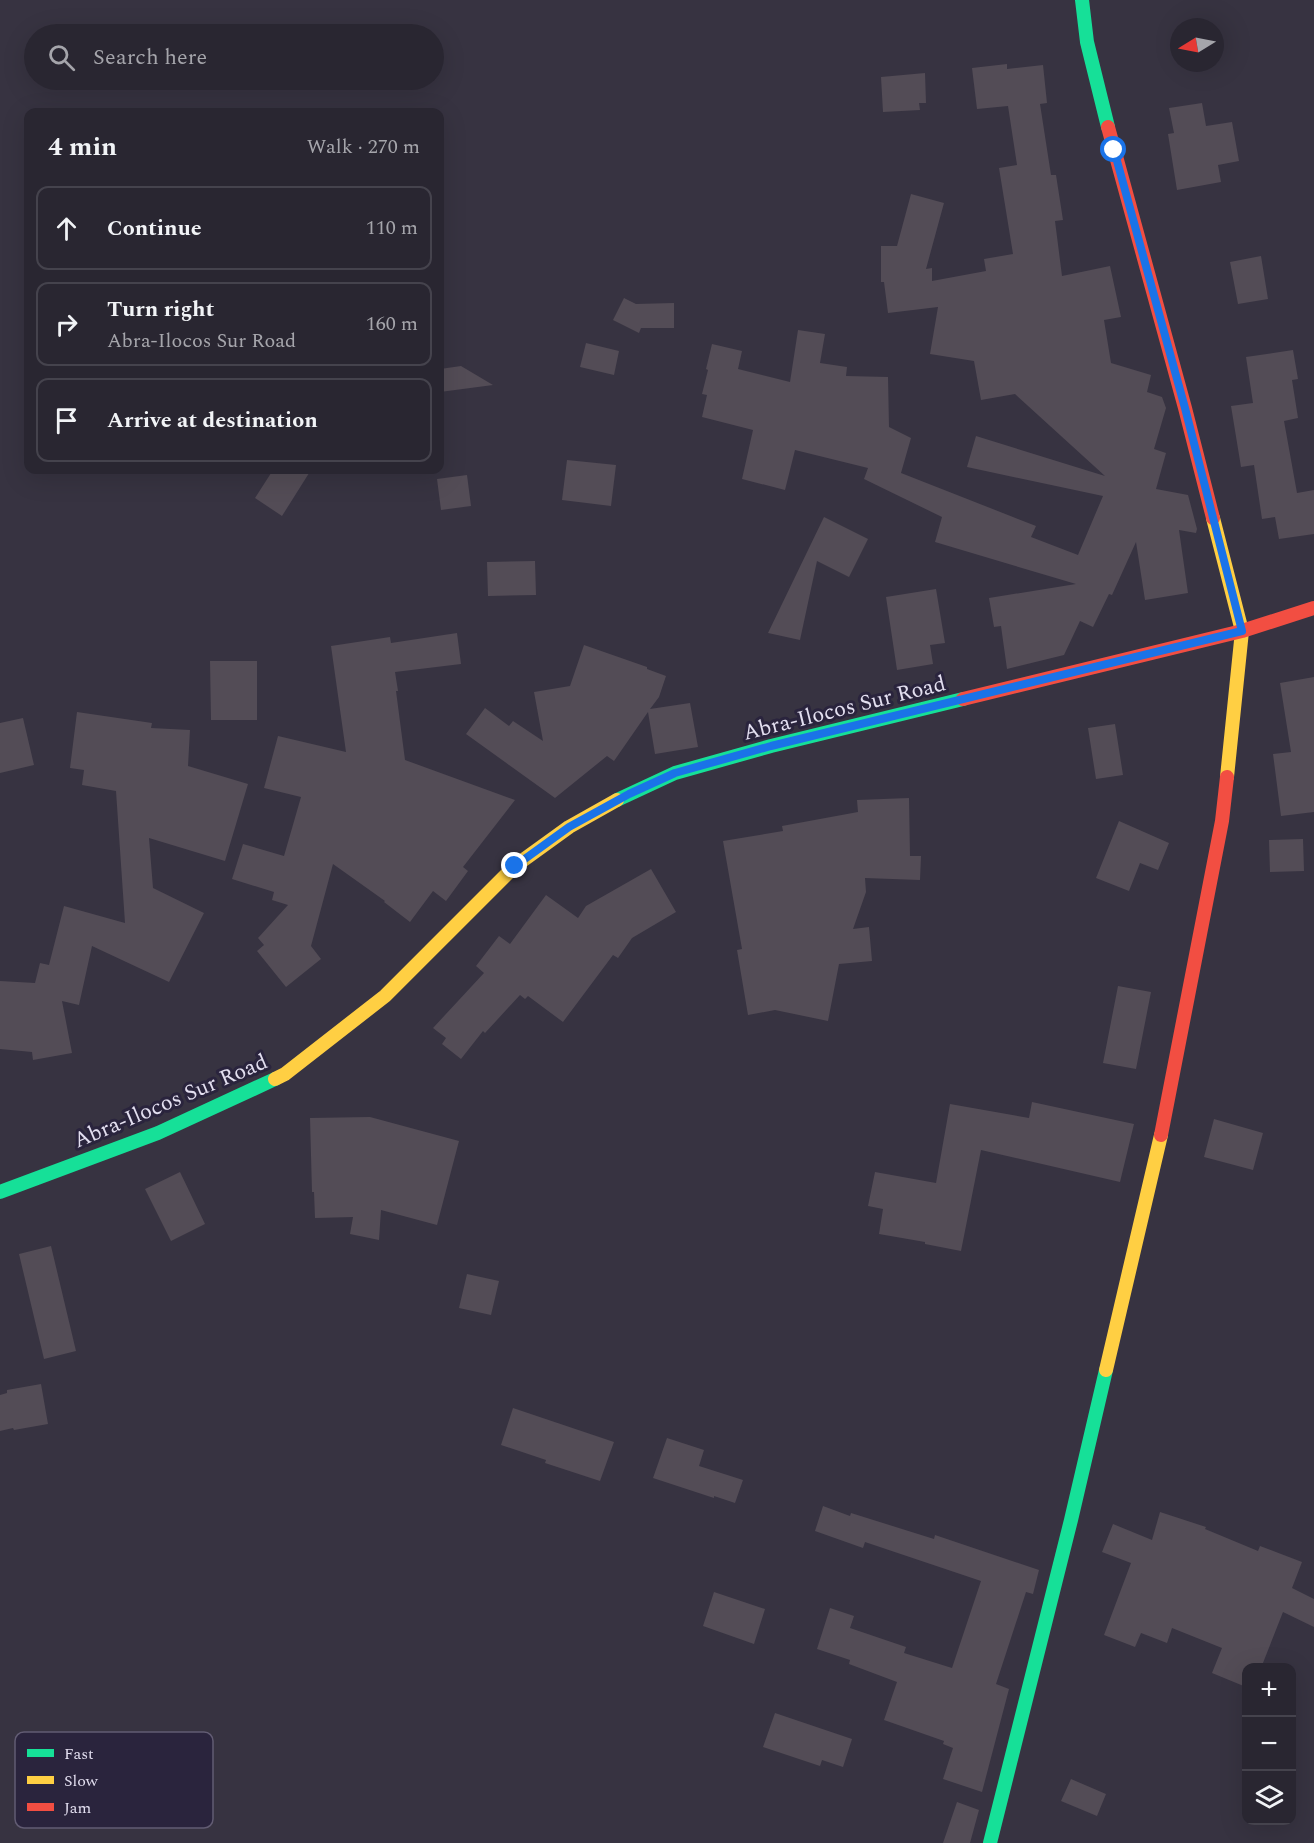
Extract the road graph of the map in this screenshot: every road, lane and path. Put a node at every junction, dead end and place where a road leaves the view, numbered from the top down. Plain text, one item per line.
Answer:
1 (1083, 0) edge
2 (1314, 608) edge
3 (1242, 631) junction
4 (0, 1192) edge
5 (990, 1843) edge

1 - 3 main road
2 - 3 main road, Abra-Ilocos Sur Road
3 - 4 main road, Abra-Ilocos Sur Road
3 - 5 main road

